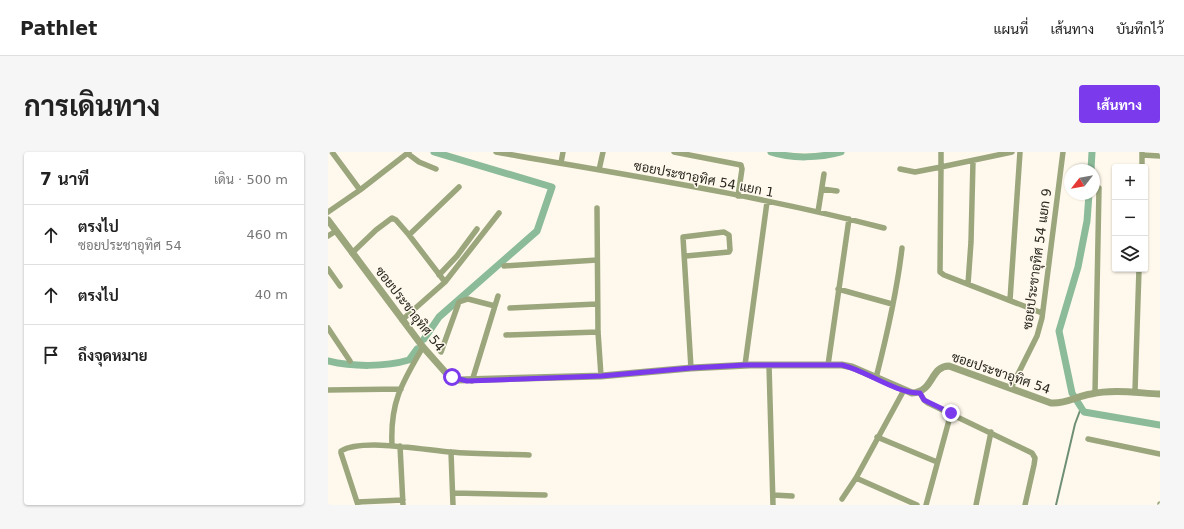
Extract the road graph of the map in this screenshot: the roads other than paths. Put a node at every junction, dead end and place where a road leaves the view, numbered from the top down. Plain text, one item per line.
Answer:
1 (332, 152) edge
2 (496, 152) edge
3 (563, 152) edge
4 (603, 152) edge
5 (674, 152) edge
6 (941, 152) edge
7 (1012, 152) edge
8 (1020, 152) edge
9 (1063, 152) edge
10 (408, 153) edge
11 (697, 154) edge
12 (1142, 154) edge
13 (1160, 156) edge
14 (973, 161) junction
15 (561, 163) junction
16 (941, 167) junction
17 (900, 169) dead end
18 (436, 170) dead end
19 (599, 170) junction
20 (824, 174) dead end
21 (459, 187) dead end
22 (822, 189) junction
23 (360, 190) junction
24 (837, 191) dead end
25 (738, 196) junction
26 (1098, 200) edge
27 (767, 202) junction
28 (597, 208) dead end
29 (328, 212) edge
30 (818, 212) junction
31 (499, 213) dead end
32 (849, 219) junction
33 (328, 220) edge
34 (884, 228) dead end
35 (477, 229) dead end
36 (336, 231) junction
37 (409, 235) junction
38 (328, 236) edge
39 (902, 248) dead end
40 (352, 253) junction
41 (686, 256) junction
42 (597, 260) junction
43 (504, 266) dead end
44 (328, 269) edge
45 (1138, 272) edge
46 (439, 275) junction
47 (445, 282) junction
48 (968, 284) junction
49 (340, 286) dead end
50 (838, 289) junction
51 (498, 296) dead end
52 (1010, 300) junction
53 (597, 304) junction
54 (892, 304) junction
55 (494, 306) junction
56 (510, 308) dead end
57 (1042, 313) junction
58 (402, 320) junction
59 (328, 328) edge
60 (598, 332) junction
61 (506, 335) dead end
62 (423, 347) junction
63 (441, 352) dead end
64 (350, 361) dead end
65 (745, 365) junction
66 (769, 365) junction
67 (828, 365) junction
68 (691, 368) junction
69 (601, 376) junction
70 (876, 378) junction
71 (472, 381) junction
72 (1011, 388) junction
73 (401, 389) junction
74 (328, 390) edge
75 (904, 390) junction
76 (1136, 391) junction
77 (920, 393) junction
78 (1095, 393) junction
79 (1160, 394) edge
80 (951, 413) junction
81 (991, 432) junction
82 (878, 437) junction
83 (1088, 439) dead end
84 (392, 445) junction
85 (400, 446) junction
86 (451, 452) junction
87 (1160, 454) edge
88 (529, 455) dead end
89 (938, 462) junction
90 (856, 478) junction
91 (453, 493) junction
92 (545, 495) dead end
93 (773, 495) junction
94 (792, 496) dead end
95 (842, 499) dead end
96 (358, 503) edge
97 (403, 503) edge
98 (453, 505) edge
99 (773, 505) edge
100 (917, 505) edge
101 (926, 505) edge
102 (976, 505) edge
103 (1025, 505) edge

1 - 23 street
2 - 15 street, ซอยประชาอุทิศ 54 แยก 1
3 - 15 street
4 - 19 street
5 - 11 street
6 - 16 street
7 - 14 street
8 - 52 street
9 - 57 street, ซอยประชาอุทิศ 54 แยก 9
10 - 18 street
10 - 23 street
11 - 25 street
12 - 13 street
14 - 16 street
14 - 48 street
15 - 19 street, ซอยประชาอุทิศ 54 แยก 1
16 - 17 street
16 - 48 street
19 - 25 street, ซอยประชาอุทิศ 54 แยก 1
20 - 22 street
21 - 37 street
22 - 24 street
22 - 30 street
23 - 29 street
25 - 27 street, ซอยประชาอุทิศ 54 แยก 1
26 - 78 street
27 - 30 street, ซอยประชาอุทิศ 54 แยก 1
27 - 65 street
28 - 42 street
30 - 32 street, ซอยประชาอุทิศ 54 แยก 1
31 - 47 street
32 - 34 street, ซอยประชาอุทิศ 54 แยก 1
32 - 50 street
33 - 36 street, ซอยประชาอุทิศ 54
35 - 46 street
36 - 38 street
36 - 40 street, ซอยประชาอุทิศ 54
37 - 40 street
37 - 46 street
39 - 54 street
40 - 58 street, ซอยประชาอุทิศ 54
41 - 41 street
41 - 68 street
42 - 43 street
42 - 53 street
44 - 49 street
45 - 76 street
46 - 47 street
47 - 58 street
48 - 52 street
50 - 54 street
50 - 67 street
51 - 55 street
52 - 57 street
53 - 56 street
53 - 60 street
54 - 70 street
55 - 63 street
55 - 71 street
57 - 72 street, ซอยประชาอุทิศ 54 แยก 9
58 - 62 street, ซอยประชาอุทิศ 54
59 - 64 street
60 - 61 street
60 - 69 street
62 - 71 street, ซอยประชาอุทิศ 54
62 - 73 street
65 - 66 street, ซอยประชาอุทิศ 54
65 - 68 street, ซอยประชาอุทิศ 54
66 - 67 street, ซอยประชาอุทิศ 54
66 - 93 street
67 - 70 street, ซอยประชาอุทิศ 54
68 - 69 street, ซอยประชาอุทิศ 54
69 - 71 street, ซอยประชาอุทิศ 54
70 - 75 street, ซอยประชาอุทิศ 54
72 - 77 street, ซอยประชาอุทิศ 54
72 - 78 street, ซอยประชาอุทิศ 54
73 - 74 street
73 - 84 street
75 - 77 street, ซอยประชาอุทิศ 54
75 - 82 street
76 - 78 street, ซอยประชาอุทิศ 54
76 - 79 street, ซอยประชาอุทิศ 54
77 - 80 street
80 - 81 street
80 - 89 street
81 - 102 street
81 - 103 street
82 - 89 street
82 - 90 street
83 - 87 street
84 - 85 street
84 - 96 street
85 - 86 street
85 - 97 street
86 - 88 street
86 - 91 street
89 - 101 street
90 - 95 street
90 - 100 street
91 - 92 street
91 - 98 street
93 - 94 street
93 - 99 street
96 - 97 street

